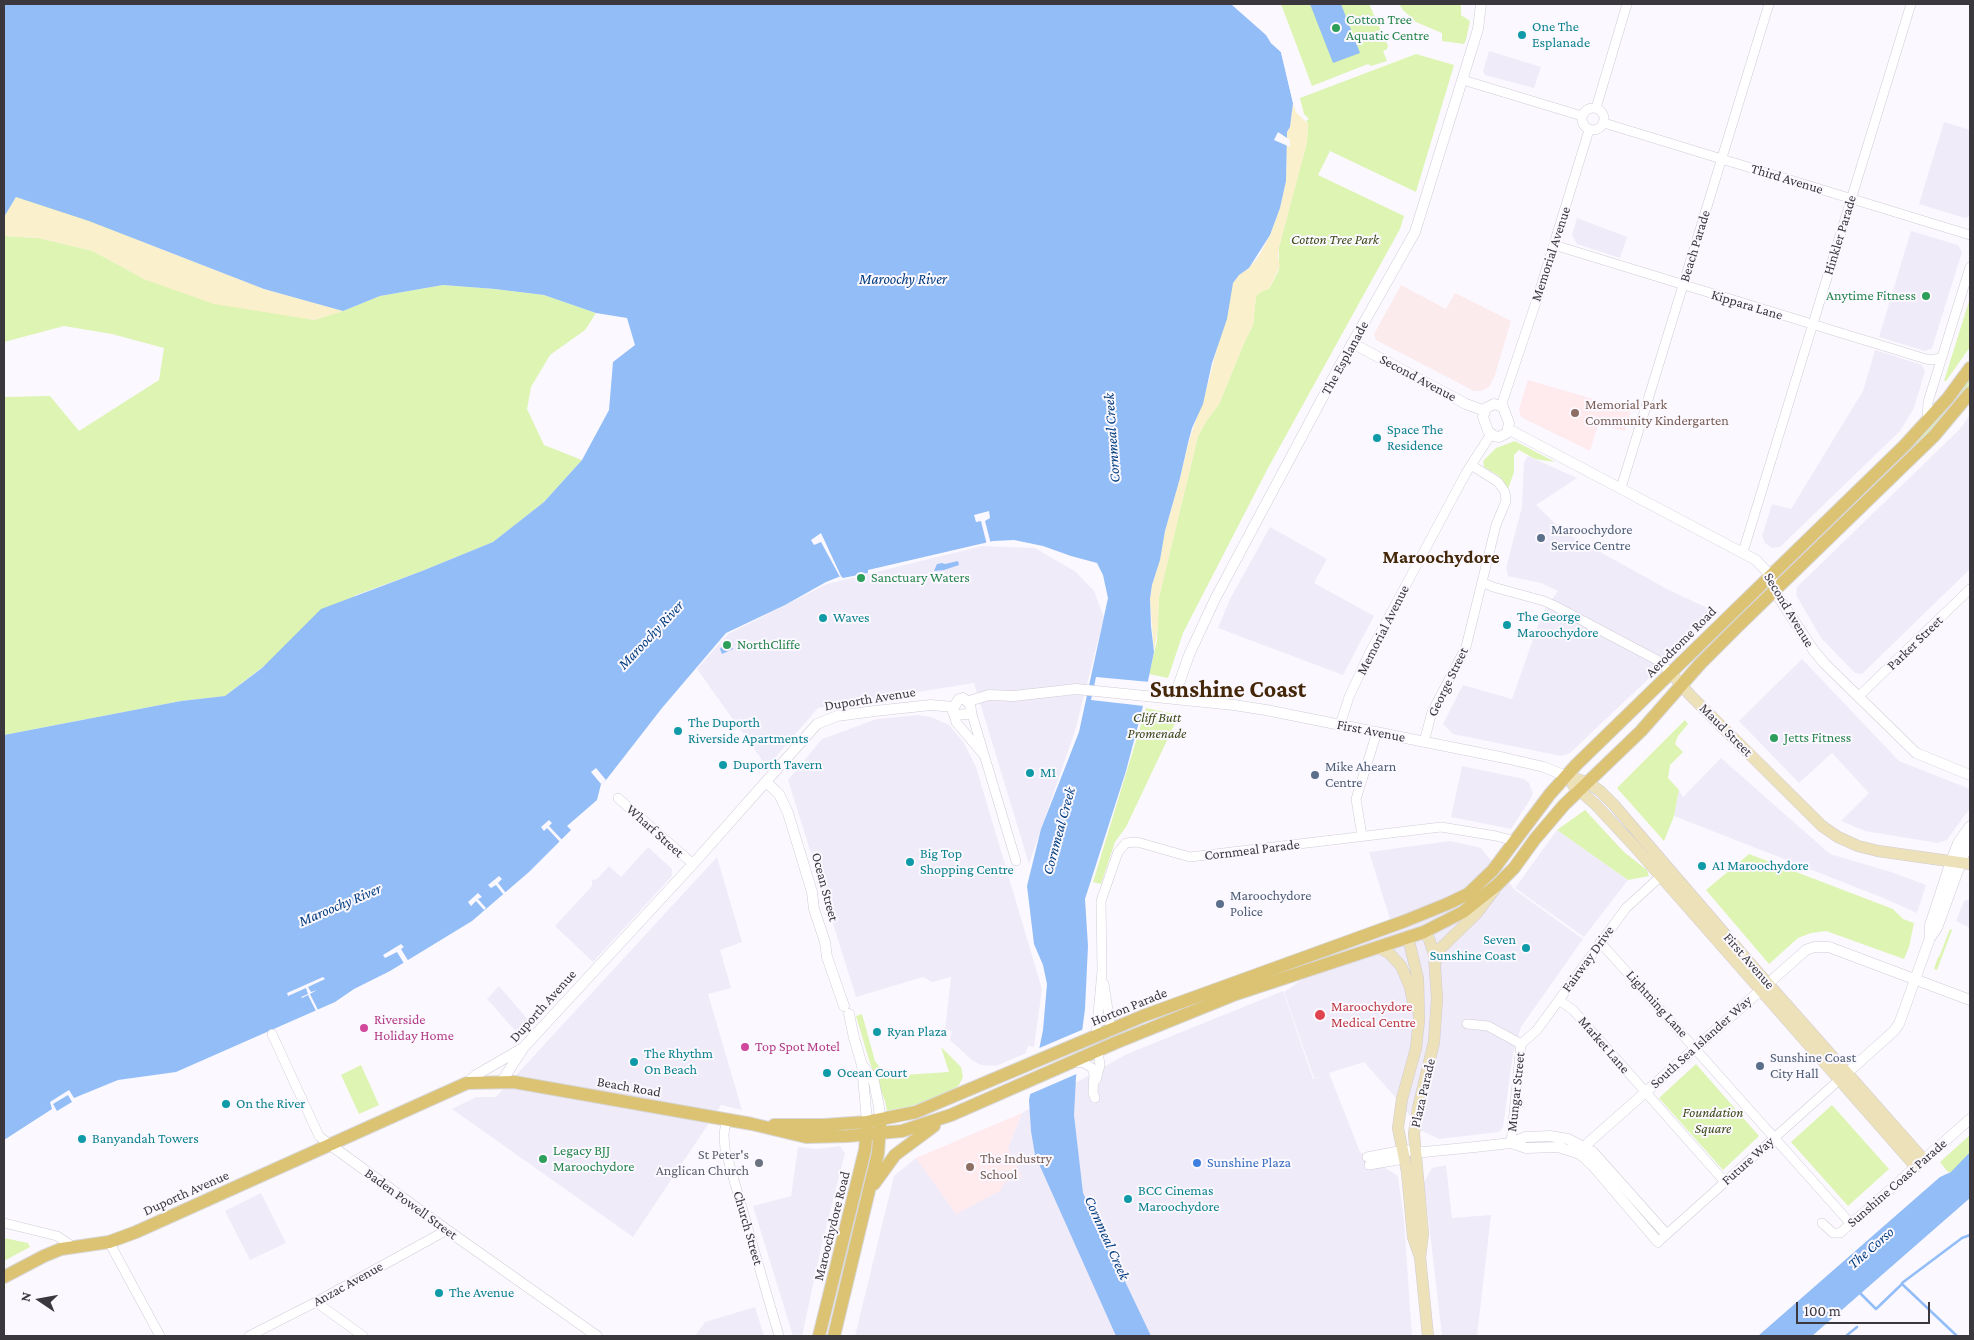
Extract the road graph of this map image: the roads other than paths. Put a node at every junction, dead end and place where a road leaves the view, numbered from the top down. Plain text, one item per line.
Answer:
1 (1481, 4) edge
2 (1628, 4) edge
3 (1769, 4) edge
4 (1911, 4) edge
5 (1463, 80) junction
6 (1596, 108) junction
7 (1582, 116) junction
8 (1604, 123) junction
9 (1589, 130) junction
10 (1722, 159) junction
11 (1851, 198) junction
12 (1970, 235) edge
13 (1554, 245) junction
14 (1970, 267) edge
15 (1683, 285) junction
16 (1813, 324) junction
17 (1352, 343) junction
18 (1942, 357) junction
19 (1970, 368) edge
20 (1970, 393) edge
21 (1501, 406) junction
22 (1484, 411) junction
23 (1927, 422) junction
24 (1508, 429) junction
25 (1491, 434) junction
26 (1470, 465) junction
27 (1621, 488) junction
28 (1743, 552) junction
29 (1770, 575) junction
30 (1482, 582) junction
31 (1970, 589) edge
32 (1775, 591) junction
33 (1671, 673) junction
34 (1682, 685) junction
35 (1859, 696) junction
36 (1174, 698) junction
37 (970, 706) junction
38 (953, 710) junction
39 (1340, 725) junction
40 (1377, 732) junction
41 (1424, 742) junction
42 (983, 754) junction
43 (1970, 775) edge
44 (1566, 776) junction
45 (766, 782) junction
46 (1583, 787) junction
47 (618, 798) dead end
48 (1970, 826) edge
49 (1362, 836) junction
50 (1970, 838) edge
51 (1515, 842) junction
52 (1016, 861) dead end
53 (1960, 862) edge
54 (693, 864) junction
55 (1660, 877) junction
56 (1497, 885) junction
57 (1405, 922) junction
58 (1424, 932) junction
59 (1408, 937) junction
60 (1600, 942) junction
61 (1377, 947) junction
62 (1435, 966) junction
63 (1102, 974) junction
64 (1915, 979) junction
65 (1764, 987) junction
66 (1559, 1000) junction
67 (1970, 1000) edge
68 (1467, 1024) dead end
69 (1110, 1030) junction
70 (272, 1034) dead end
71 (1418, 1034) junction
72 (1096, 1036) junction
73 (1083, 1042) junction
74 (1521, 1044) junction
75 (524, 1047) junction
76 (1695, 1047) junction
77 (1098, 1052) junction
78 (1078, 1062) junction
79 (1843, 1076) junction
80 (502, 1081) junction
81 (467, 1083) junction
82 (979, 1086) junction
83 (1094, 1087) junction
84 (1645, 1092) junction
85 (998, 1095) junction
86 (1095, 1098) dead end
87 (951, 1115) junction
88 (1970, 1119) edge
89 (726, 1120) junction
90 (873, 1121) junction
91 (752, 1124) junction
92 (874, 1134) junction
93 (1775, 1137) junction
94 (1511, 1143) junction
95 (329, 1144) junction
96 (1582, 1150) junction
97 (1418, 1152) junction
98 (1403, 1155) junction
99 (1368, 1160) dead end
100 (1920, 1163) junction
101 (1902, 1179) joint
102 (1725, 1182) junction
103 (866, 1205) junction
104 (4, 1223) edge
105 (1822, 1223) dead end
106 (1851, 1224) junction
107 (447, 1230) junction
108 (1666, 1234) junction
109 (109, 1242) junction
110 (1658, 1242) joint
111 (72, 1246) junction
112 (1420, 1257) junction
113 (4, 1277) edge
114 (316, 1302) junction
115 (160, 1336) edge
116 (250, 1336) edge
117 (363, 1336) edge
118 (596, 1336) edge
119 (779, 1336) edge
120 (819, 1336) edge
121 (834, 1336) edge
122 (1428, 1336) edge

1 - 5 street, The Esplanade
2 - 6 street
3 - 10 street, Beach Parade
4 - 11 street, Hinkler Parade
5 - 7 street
5 - 17 street, The Esplanade
6 - 7 street
6 - 8 street
7 - 9 street
8 - 9 street
8 - 10 street, Third Avenue
9 - 13 street, Memorial Avenue
10 - 11 street, Third Avenue
10 - 15 street, Beach Parade
11 - 12 street, Third Avenue
11 - 16 street, Hinkler Parade
13 - 15 street, Kippara Lane
13 - 21 street, Memorial Avenue
14 - 18 street
15 - 16 street, Kippara Lane
15 - 27 street, Beach Parade
16 - 18 street, Kippara Lane
16 - 28 street, Hinkler Parade
17 - 22 street, Second Avenue
17 - 36 street, The Esplanade
18 - 23 street
19 - 23 main road, Aerodrome Road
20 - 32 main road, Aerodrome Road
21 - 22 street
21 - 24 street
22 - 25 street
23 - 29 main road, Aerodrome Road
24 - 25 street
24 - 27 street, Second Avenue
25 - 26 street, Memorial Avenue
26 - 30 street, George Street
26 - 39 street, Memorial Avenue
27 - 28 street, Second Avenue
28 - 29 street, Second Avenue
29 - 32 street, Second Avenue
29 - 33 main road, Aerodrome Road
30 - 33 street, Maud Street
30 - 41 street, George Street
31 - 35 street, Parker Street
32 - 34 main road, Aerodrome Road
32 - 35 street, Second Avenue
33 - 34 main road, Maud Street
33 - 44 main road, Aerodrome Road
34 - 46 main road, Aerodrome Road
34 - 53 main road, Maud Street
35 - 43 street, Second Avenue
36 - 37 street
36 - 39 street, First Avenue
37 - 38 street
37 - 38 street
37 - 42 street
38 - 42 street
38 - 45 street, Duporth Avenue
39 - 40 street, First Avenue
40 - 41 street, First Avenue
40 - 49 street
41 - 44 street, First Avenue
42 - 52 street
44 - 46 main road, First Avenue
44 - 51 main road, Aerodrome Road
45 - 54 street, Duporth Avenue
45 - 90 street, Ocean Street
46 - 55 main road, First Avenue
46 - 56 main road, Aerodrome Road
46 - 65 main road, First Avenue
47 - 54 street, Wharf Street
48 - 53 street
49 - 51 street, Cornmeal Parade
49 - 63 street, Cornmeal Parade
50 - 53 street
51 - 57 main road, Aerodrome Road
53 - 64 street, Future Way
54 - 75 street, Duporth Avenue
55 - 60 street, Fairway Drive
55 - 65 main road, First Avenue
56 - 58 main road, Aerodrome Road
56 - 62 main road
57 - 58 main road
57 - 59 main road
57 - 69 main road, Horton Parade
58 - 59 main road, Aerodrome Road
58 - 62 main road, Plaza Parade
59 - 61 main road, Horton Parade
59 - 71 main road, Plaza Parade
60 - 66 street, Fairway Drive
60 - 76 street, Lightning Lane
61 - 71 main road
61 - 77 main road, Horton Parade
62 - 97 main road, Plaza Parade
63 - 69 street, Cornmeal Parade
63 - 72 street, Cornmeal Parade
64 - 65 street, South Sea Islander Way
64 - 67 street, South Sea Islander Way
64 - 79 street, Future Way
65 - 76 street, South Sea Islander Way
65 - 79 main road, First Avenue
66 - 74 street, Fairway Drive
66 - 84 street, Market Lane
68 - 74 street
69 - 72 main road, Horton Parade
69 - 77 main road
70 - 95 street, Baden Powell Street
71 - 98 main road, Plaza Parade
72 - 73 main road, Horton Parade
72 - 77 main road
73 - 77 main road
73 - 82 main road, Horton Parade
74 - 94 street, Mungar Street
75 - 80 street, Duporth Avenue
75 - 81 street
76 - 84 street, South Sea Islander Way
76 - 93 street, Lightning Lane
77 - 78 main road, Horton Parade
77 - 83 street
78 - 83 street
78 - 85 main road, Horton Parade
79 - 93 street, Future Way
79 - 100 main road, First Avenue
80 - 81 main road, Duporth Avenue
80 - 89 main road, Beach Road
81 - 95 main road, Duporth Avenue
82 - 85 main road
82 - 90 main road, Horton Parade
83 - 86 street
84 - 96 street, South Sea Islander Way
84 - 102 street, Market Lane
85 - 87 main road, Horton Parade
87 - 92 main road, Horton Parade
87 - 103 main road
88 - 100 street, Sunshine Coast Parade
89 - 91 main road, Beach Road
89 - 119 street, Church Street
90 - 91 main road, Beach Road
90 - 92 main road, Maroochydore Road
91 - 92 main road, Beach Road
92 - 103 main road, Maroochydore Road
92 - 120 main road, Maroochydore Road
93 - 102 street, Future Way
93 - 106 street, Lightning Lane
94 - 96 street
94 - 97 street, Mungar Street
95 - 107 street, Baden Powell Street
95 - 109 main road, Duporth Avenue
96 - 108 street
96 - 110 street
97 - 98 street, Mungar Street
97 - 112 main road, Plaza Parade
98 - 99 street, Mungar Street
98 - 112 main road, Plaza Parade
100 - 101 street, Sunshine Coast Parade
101 - 106 street, Sunshine Coast Parade
102 - 108 street, Future Way
103 - 121 main road, Maroochydore Road
104 - 111 street
105 - 106 street, Sunshine Coast Parade
107 - 114 street, Anzac Avenue
107 - 118 street, Baden Powell Street
108 - 110 street, Future Way
109 - 111 main road, Duporth Avenue
109 - 115 street
111 - 113 main road, Duporth Avenue
112 - 122 main road, Plaza Parade
114 - 116 street, Anzac Avenue
114 - 117 street

